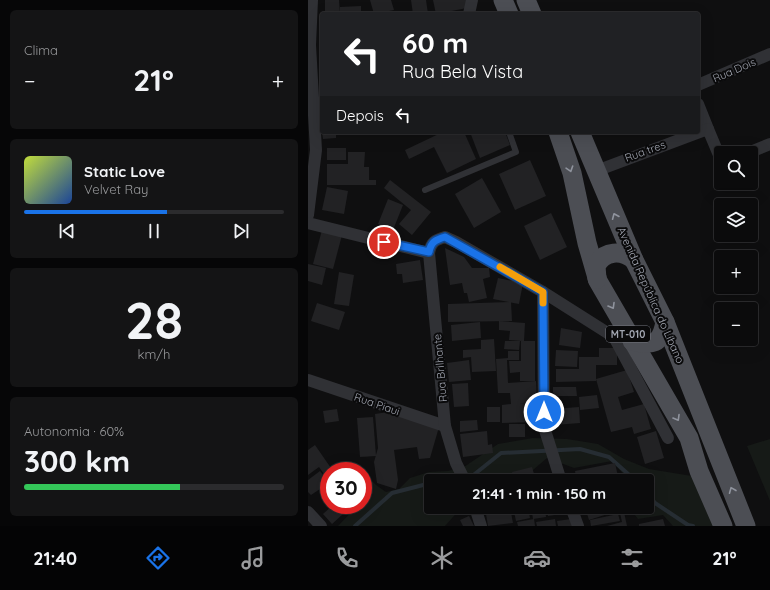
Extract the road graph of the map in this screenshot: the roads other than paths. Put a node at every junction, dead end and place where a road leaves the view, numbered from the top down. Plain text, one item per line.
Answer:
1 (312, 0) edge
2 (472, 0) edge
3 (503, 0) edge
4 (526, 0) edge
5 (469, 12) edge
6 (508, 12) edge
7 (531, 12) edge
8 (313, 45) edge
9 (770, 54) edge
10 (700, 84) edge
11 (700, 109) edge
12 (708, 129) junction
13 (700, 132) edge
14 (510, 134) edge
15 (559, 134) edge
16 (581, 134) edge
17 (695, 134) edge
18 (770, 144) edge
19 (715, 146) edge
20 (758, 149) edge
21 (596, 171) junction
22 (425, 190) dead end
23 (308, 215) edge
24 (308, 222) edge
25 (429, 252) junction
26 (634, 260) junction
27 (598, 281) junction
28 (543, 292) junction
29 (665, 322) junction
30 (623, 339) junction
31 (308, 380) edge
32 (446, 426) junction
33 (668, 438) dead end
34 (462, 474) edge
35 (559, 474) edge
36 (308, 512) edge
37 (477, 514) edge
38 (574, 514) edge
39 (321, 526) edge
40 (481, 526) edge
41 (578, 526) edge
42 (723, 526) edge
43 (746, 526) edge

1 - 8 street
2 - 5 street
3 - 6 main road
4 - 7 main road
8 - 23 street
9 - 10 street, Rua Dois
11 - 12 street
12 - 13 street, Rua tres
12 - 19 street
14 - 22 lane
15 -> 27 main road, MT-010
16 - 21 main road, Avenida República do Líbano / MT-010
17 - 21 street, Rua tres
18 - 20 street
26 -> 21 main road, Avenida República do Líbano / MT-010
24 - 25 street
25 - 28 street
25 - 32 street, Rua Brilhante
26 - 27 main road
26 - 29 main road, Avenida República do Líbano / MT-010
27 -> 30 main road, MT-010
28 - 30 street
28 - 35 street
29 - 30 main road
43 -> 29 main road, Avenida República do Líbano / MT-010
30 - 33 street
30 -> 42 main road, MT-010
31 - 32 street, Rua Piaui
32 - 34 street, Rua Brilhante
36 - 39 street
37 - 40 street
38 - 41 street

